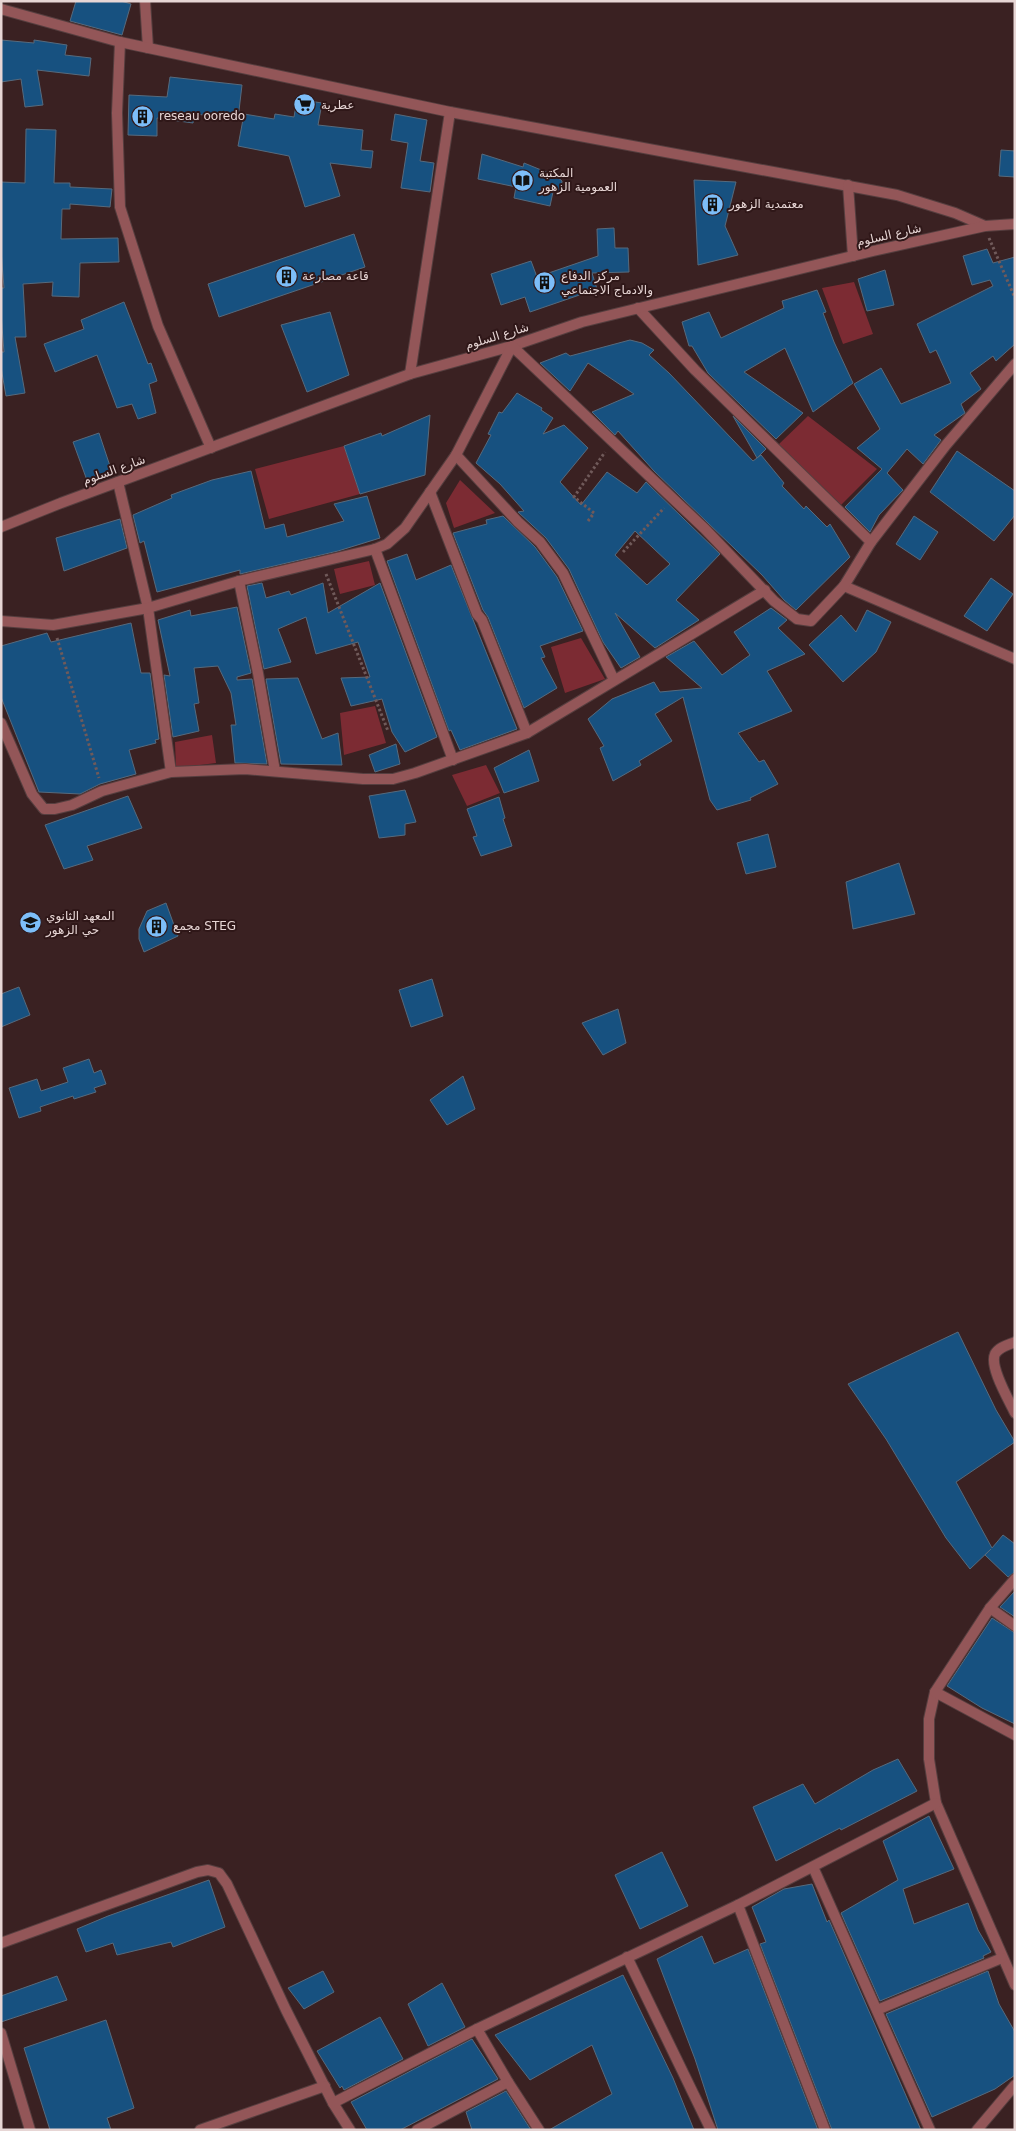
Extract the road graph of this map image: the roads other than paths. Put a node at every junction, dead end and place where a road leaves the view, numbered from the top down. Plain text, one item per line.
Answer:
1 (145, 1) edge
2 (1, 9) edge
3 (120, 42) junction
4 (148, 48) junction
5 (450, 112) junction
6 (848, 185) junction
7 (1015, 224) edge
8 (984, 226) junction
9 (853, 256) junction
10 (638, 308) junction
11 (512, 346) junction
12 (1015, 364) edge
13 (410, 374) junction
14 (211, 448) junction
15 (456, 455) junction
16 (118, 482) junction
17 (430, 492) junction
18 (1, 527) edge
19 (871, 542) junction
20 (375, 549) junction
21 (239, 581) junction
22 (844, 586) junction
23 (765, 590) junction
24 (148, 608) junction
25 (1, 621) edge
26 (1015, 659) edge
27 (614, 680) junction
28 (1, 723) edge
29 (527, 733) junction
30 (453, 760) junction
31 (275, 771) junction
32 (171, 772) junction
33 (1015, 1342) edge
34 (1015, 1412) edge
35 (1015, 1579) edge
36 (990, 1608) junction
37 (1015, 1626) edge
38 (935, 1692) junction
39 (1015, 1734) edge
40 (936, 1803) junction
41 (813, 1867) junction
42 (738, 1905) junction
43 (1, 1943) edge
44 (627, 1957) junction
45 (1002, 1958) junction
46 (1015, 1984) edge
47 (877, 2010) junction
48 (477, 2029) junction
49 (1, 2033) edge
50 (508, 2082) junction
51 (325, 2086) junction
52 (1015, 2086) edge
53 (333, 2103) junction
54 (30, 2130) edge
55 (200, 2130) edge
56 (350, 2130) edge
57 (417, 2130) edge
58 (539, 2130) edge
59 (711, 2130) edge
60 (825, 2130) edge
61 (930, 2130) edge
62 (977, 2130) edge

1 - 4 street
2 - 3 street
3 - 4 street
3 - 14 street
4 - 5 street
5 - 6 street
5 - 13 street
6 - 8 street
6 - 9 street
7 - 8 street, شارع السلوم
8 - 9 street, شارع السلوم
9 - 10 street, شارع السلوم
10 - 11 street, شارع السلوم
10 - 19 street
11 - 13 street, شارع السلوم
11 - 15 street
11 - 23 street
12 - 19 street
13 - 14 street, شارع السلوم
14 - 16 street, شارع السلوم
15 - 17 street
15 - 27 street
16 - 18 street, شارع السلوم
16 - 24 street
17 - 20 street
17 - 29 street
19 - 22 street
20 - 21 street
20 - 30 street
21 - 24 street
21 - 31 street
22 - 23 street
22 - 26 street
23 - 27 street
24 - 25 street
24 - 32 street
27 - 29 street
28 - 32 street
29 - 30 street
30 - 31 street
31 - 32 street
33 - 34 street
35 - 36 street
36 - 37 street
36 - 38 street
38 - 39 street
38 - 40 street
40 - 41 street
40 - 45 street
41 - 42 street
41 - 47 street
42 - 44 street
42 - 60 street
43 - 51 street
44 - 48 street
44 - 59 street
45 - 46 street
45 - 47 street
47 - 61 street
48 - 50 street
48 - 53 street
49 - 54 street
50 - 57 street
50 - 58 street
51 - 53 street
51 - 55 street
52 - 62 street
53 - 56 street

